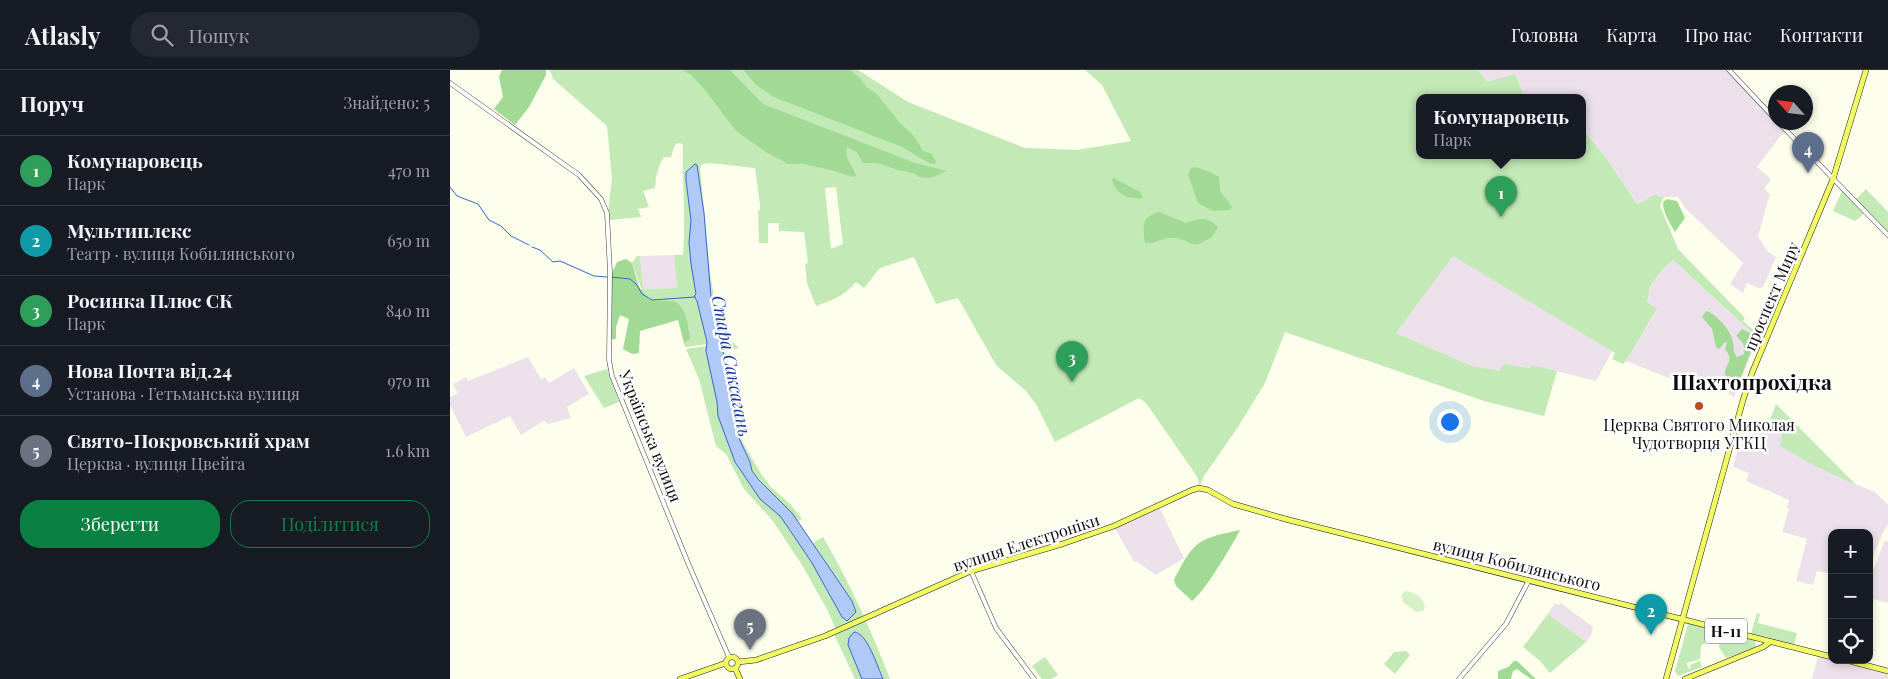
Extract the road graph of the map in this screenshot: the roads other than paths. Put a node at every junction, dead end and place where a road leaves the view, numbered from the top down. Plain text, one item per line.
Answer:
1 (1729, 70) edge
2 (1866, 70) edge
3 (450, 83) edge
4 (1768, 111) edge
5 (1786, 130) edge
6 (1833, 179) junction
7 (1888, 235) edge
8 (1199, 488) joint
9 (971, 571) junction
10 (1529, 580) junction
11 (1682, 620) junction
12 (1770, 642) junction
13 (1828, 656) edge
14 (729, 657) junction
15 (738, 662) junction
16 (726, 663) junction
17 (1861, 664) edge
18 (735, 668) junction
19 (1888, 671) edge
20 (680, 679) edge
21 (740, 679) edge
22 (1034, 679) edge
23 (1459, 679) edge
24 (1666, 679) edge
25 (1685, 679) edge

1 - 4 street
2 - 6 main road, проспект Миру
3 - 14 street, Українська вулиця
5 - 6 street
6 - 7 street
6 - 11 main road, проспект Миру
8 - 9 main road, вулиця Електроніки / Н-11
8 - 10 main road, вулиця Кобилянського / Н-11
9 - 15 main road, вулиця Електроніки / Н-11
9 - 22 street
10 - 11 main road, вулиця Кобилянського / Н-11
10 - 23 street
11 - 12 main road, вулиця Кобилянського / Н-11
11 - 24 main road, проспект Миру / Н-11
12 - 13 main road, вулиця Кобилянського / Н-11
12 - 25 main road, Н-11
14 - 15 main road
14 - 16 main road
15 - 18 main road
16 - 18 main road
16 - 20 main road
17 - 19 main road
18 - 21 main road

